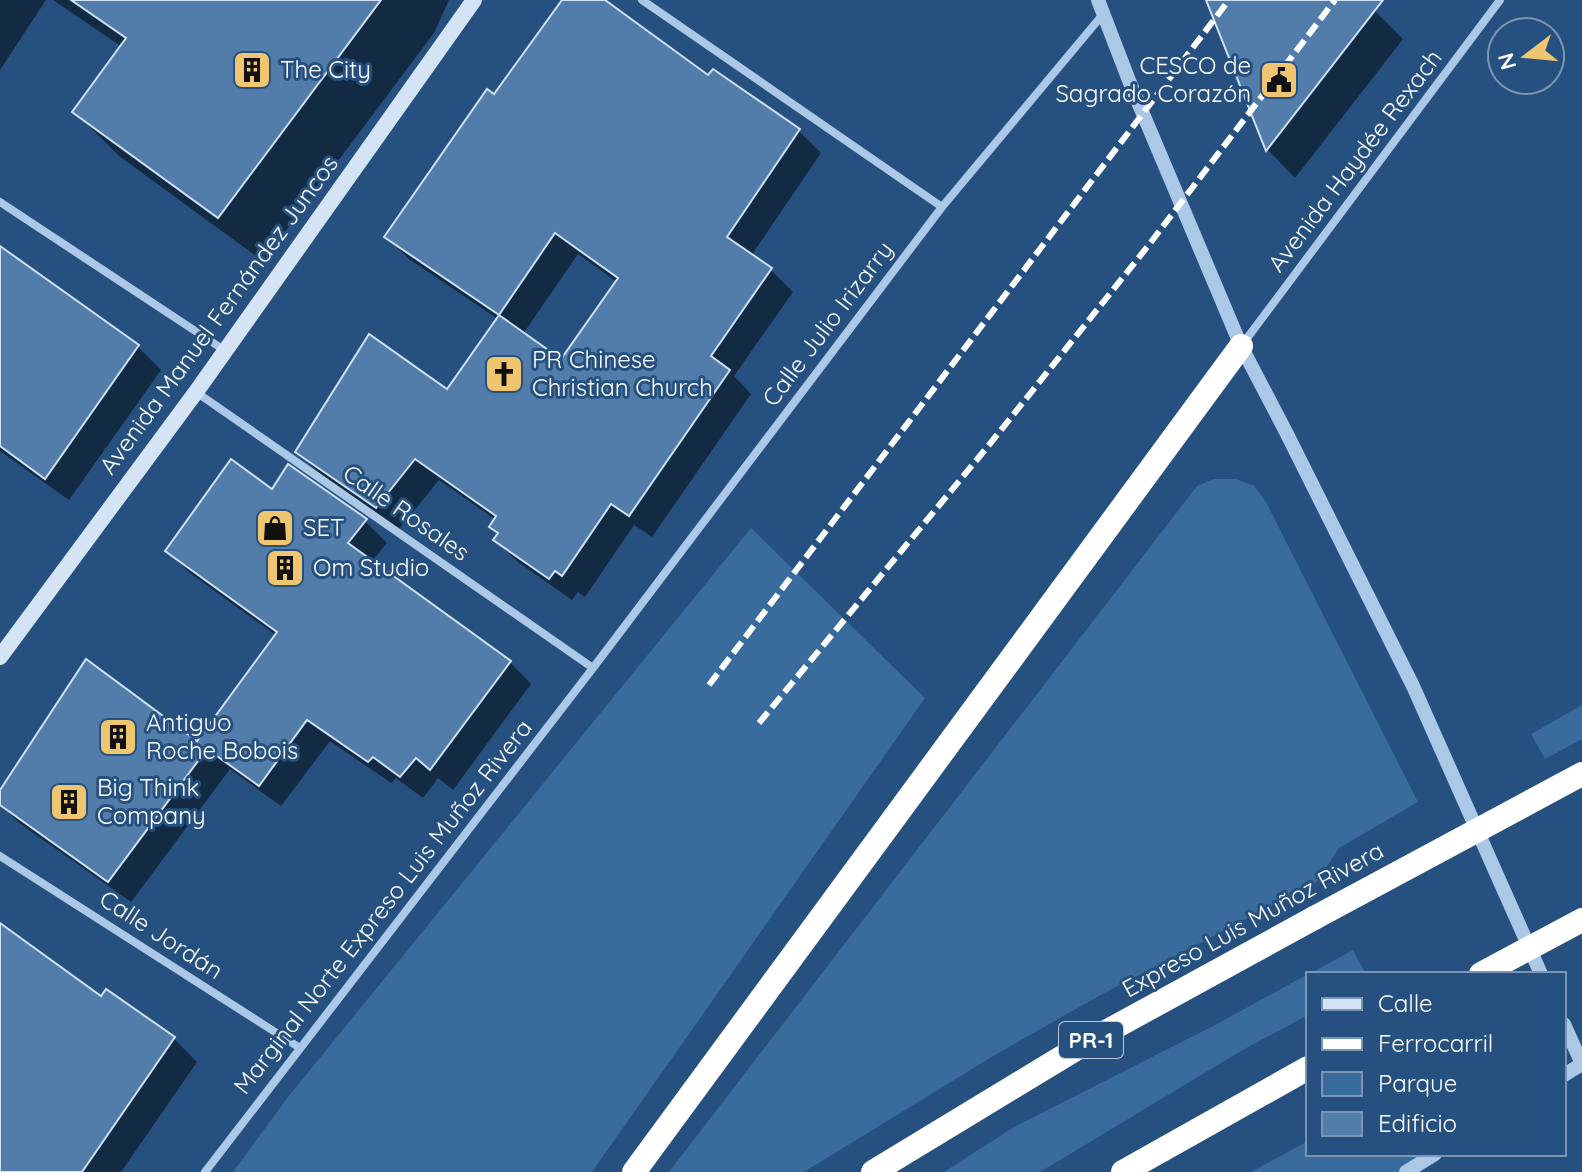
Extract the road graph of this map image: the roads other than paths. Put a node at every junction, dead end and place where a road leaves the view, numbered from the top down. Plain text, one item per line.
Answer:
1 (474, 0) edge
2 (642, 0) edge
3 (1500, 0) edge
4 (1101, 6) edge
5 (0, 202) edge
6 (942, 207) junction
7 (1241, 346) junction
8 (224, 350) junction
9 (196, 392) junction
10 (0, 657) edge
11 (593, 668) junction
12 (1582, 774) edge
13 (0, 856) edge
14 (1582, 920) edge
15 (1485, 972) edge
16 (1540, 972) edge
17 (1566, 1028) edge
18 (300, 1048) junction
19 (1582, 1064) edge
20 (1306, 1069) edge
21 (1432, 1156) edge
22 (205, 1172) edge
23 (634, 1172) edge
24 (873, 1172) edge
25 (1123, 1172) edge
26 (1406, 1172) edge

1 - 8 main road, Avenida Manuel Fernández Juncos
2 - 6 street
3 - 7 street, Avenida Haydée Rexach
4 - 6 street, Calle Julio Irizarry
4 - 7 street
5 - 8 street
6 - 11 street, Calle Julio Irizarry
7 - 16 street
7 - 23 highway
8 - 9 main road, Avenida Manuel Fernández Juncos
9 - 10 main road, Avenida Manuel Fernández Juncos
9 - 11 street, Calle Rosales
11 - 18 street, Marginal Norte Expreso Luis Muñoz Rivera
12 - 24 highway, Expreso Luis Muñoz Rivera / PR-1, bridge
13 - 18 street, Calle Jordán
14 - 15 highway, bridge
17 - 19 street
18 - 22 street, Marginal Norte Expreso Luis Muñoz Rivera
20 - 25 highway
21 - 26 street

